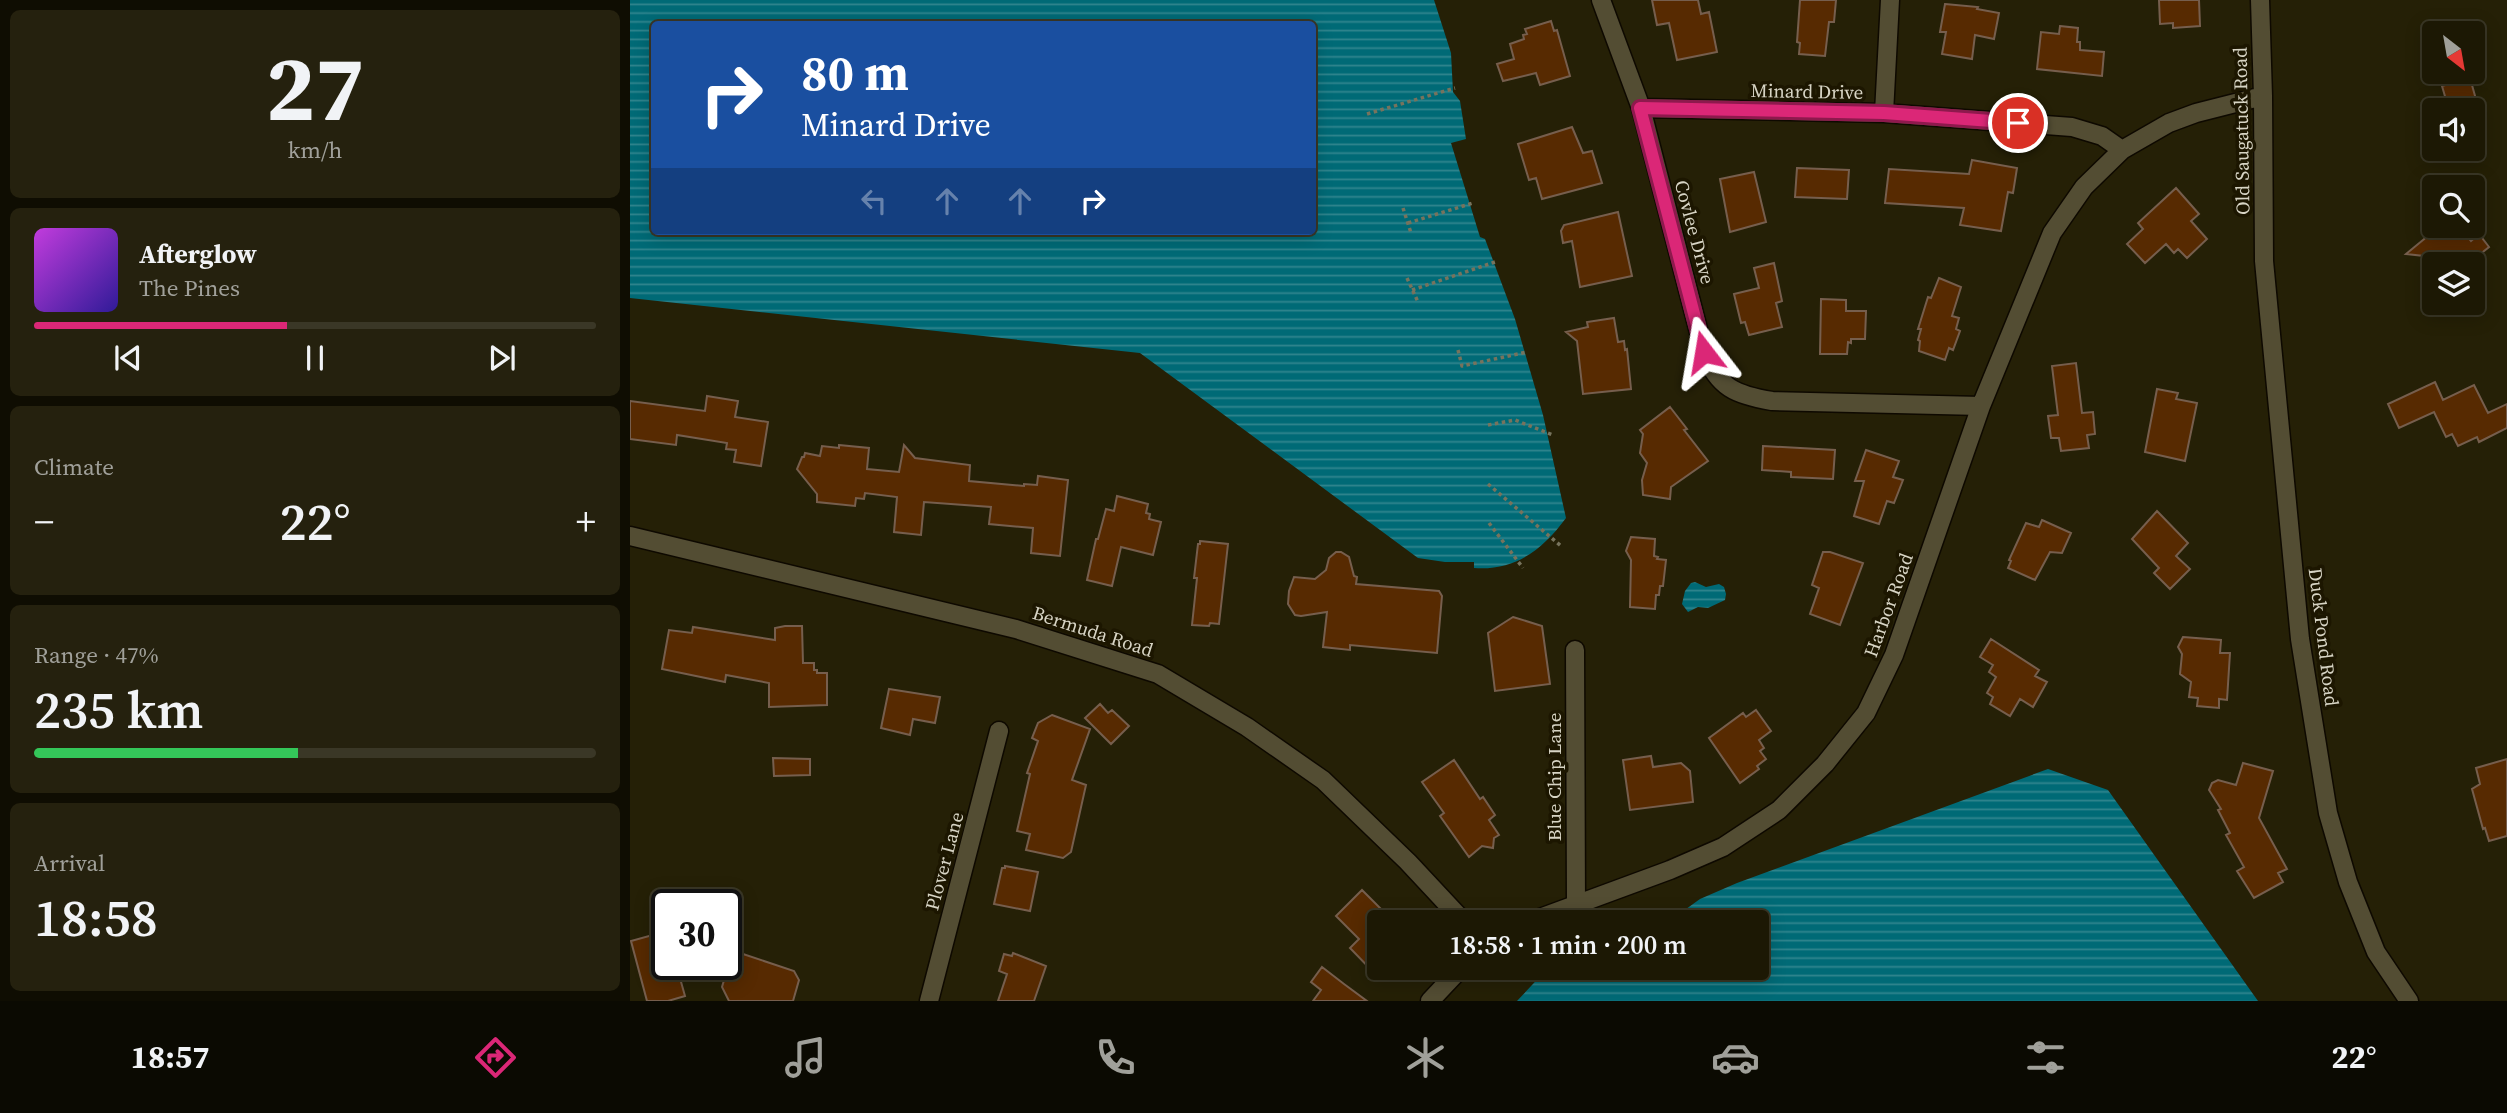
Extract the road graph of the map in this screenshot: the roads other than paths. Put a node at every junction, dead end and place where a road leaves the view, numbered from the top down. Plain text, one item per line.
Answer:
1 (1601, 0) edge
2 (1889, 0) edge
3 (2260, 0) edge
4 (2263, 96) junction
5 (1640, 108) junction
6 (1884, 113) junction
7 (2122, 150) junction
8 (2264, 261) joint
9 (1981, 406) junction
10 (630, 536) edge
11 (1575, 650) dead end
12 (999, 731) dead end
13 (1576, 904) junction
14 (1453, 910) edge
15 (1560, 910) edge
16 (1450, 980) edge
17 (929, 1001) edge
18 (1430, 1001) edge
19 (2409, 1001) edge

1 - 5 street, Covlee Drive
2 - 6 street
3 - 4 street, Old Saugatuck Road
4 - 7 street
4 - 8 street, Old Saugatuck Road
5 - 6 street, Minard Drive
5 - 9 street, Covlee Drive
6 - 7 street, Minard Drive
7 - 9 street, Harbor Road
8 - 19 street, Duck Pond Road
9 - 13 street, Harbor Road
10 - 14 street, Bermuda Road
11 - 13 street, Blue Chip Lane
12 - 17 street, Plover Lane
13 - 15 street, Harbor Road
16 - 18 street

